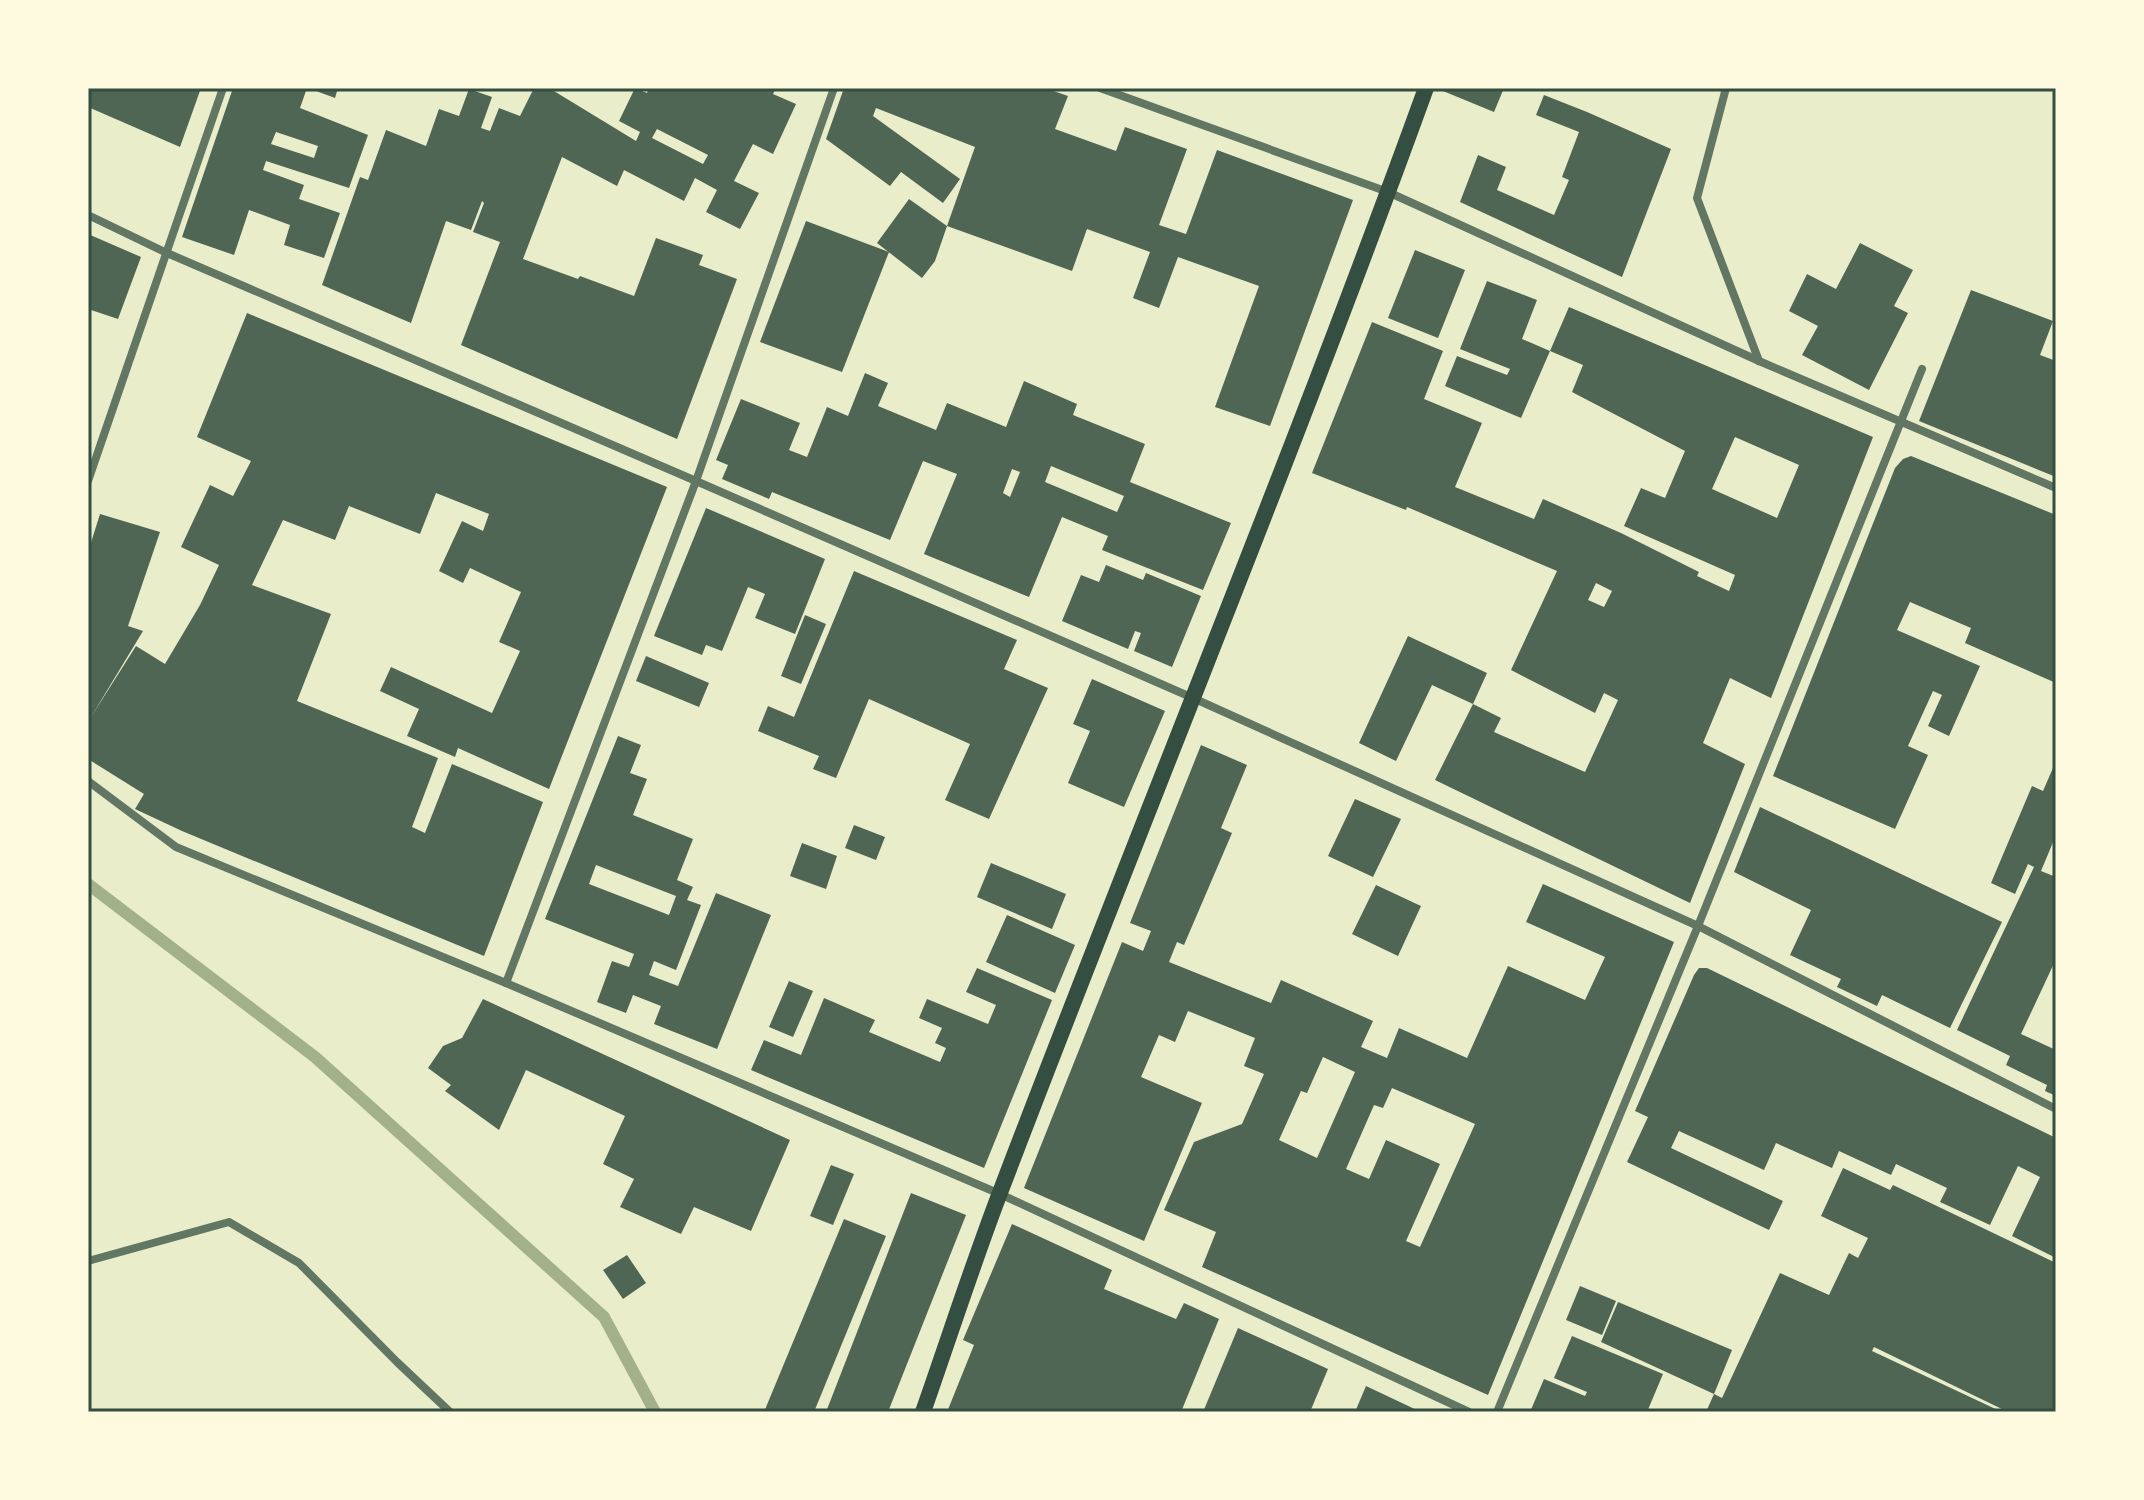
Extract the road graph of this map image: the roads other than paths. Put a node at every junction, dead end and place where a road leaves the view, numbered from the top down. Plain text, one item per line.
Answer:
1 (223, 88) edge
2 (834, 88) edge
3 (1100, 88) edge
4 (1426, 88) edge
5 (1726, 88) edge
6 (1388, 192) junction
7 (88, 215) edge
8 (167, 253) junction
9 (1759, 361) junction
10 (1922, 369) dead end
11 (1900, 421) junction
12 (88, 481) edge
13 (696, 481) junction
14 (2056, 488) edge
15 (1193, 698) junction
16 (88, 781) edge
17 (1698, 926) junction
18 (506, 983) junction
19 (2056, 1109) edge
20 (1000, 1194) junction
21 (88, 1261) edge
22 (450, 1412) edge
23 (923, 1412) edge
24 (1469, 1412) edge
25 (1497, 1412) edge

1 - 8 street
2 - 13 street
3 - 6 street
4 - 6 main road
5 - 9 street
6 - 9 street
6 - 15 main road
7 - 8 street
8 - 12 street
8 - 13 street
9 - 11 street
10 - 11 street
11 - 14 street
11 - 17 street
13 - 15 street
13 - 18 street
15 - 17 street
15 - 20 main road
16 - 18 street
17 - 19 street
17 - 25 street
18 - 20 street
20 - 23 main road
20 - 24 street
21 - 22 street

